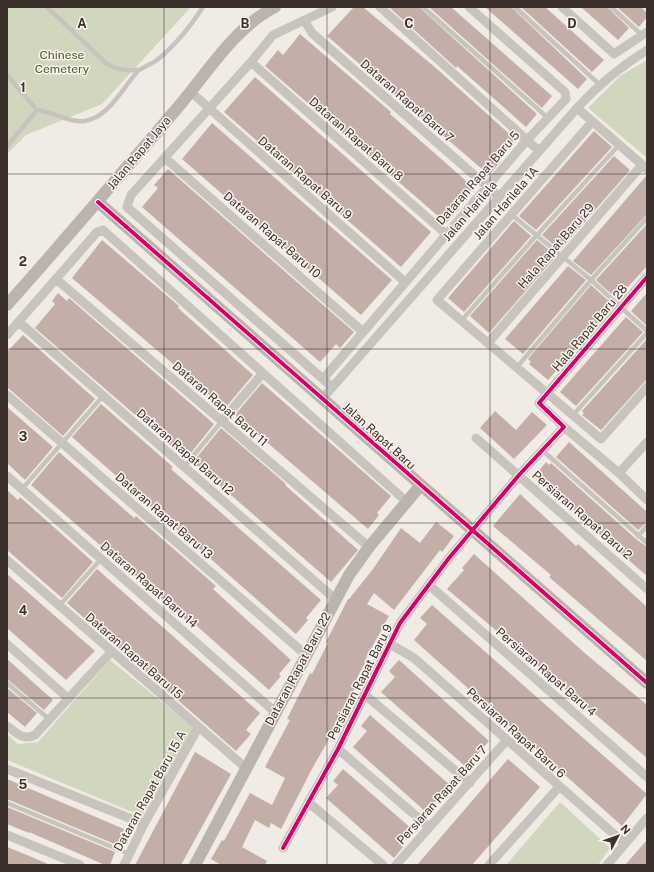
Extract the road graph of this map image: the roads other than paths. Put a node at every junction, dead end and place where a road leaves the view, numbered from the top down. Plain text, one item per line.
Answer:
1 (47, 7) edge
2 (204, 7) edge
3 (275, 7) edge
4 (332, 7) edge
5 (380, 7) edge
6 (423, 7) edge
7 (469, 7) edge
8 (515, 7) edge
9 (562, 7) edge
10 (611, 7) edge
11 (304, 20) junction
12 (645, 34) edge
13 (647, 50) edge
14 (252, 62) junction
15 (138, 70) junction
16 (7, 75) edge
17 (599, 84) junction
18 (191, 92) junction
19 (577, 108) junction
20 (38, 110) junction
21 (209, 110) junction
22 (548, 118) junction
23 (592, 122) junction
24 (527, 140) junction
25 (619, 145) junction
26 (7, 146) edge
27 (539, 151) junction
28 (165, 158) junction
29 (644, 167) edge
30 (487, 187) junction
31 (498, 196) junction
32 (98, 202) junction
33 (512, 215) junction
34 (647, 218) edge
35 (446, 234) junction
36 (536, 236) junction
37 (563, 257) junction
38 (647, 277) edge
39 (56, 279) junction
40 (591, 280) junction
41 (405, 282) junction
42 (7, 306) edge
43 (620, 307) junction
44 (461, 321) junction
45 (19, 322) junction
46 (362, 331) junction
47 (647, 332) edge
48 (7, 335) edge
49 (488, 343) junction
50 (517, 367) junction
51 (263, 373) junction
52 (323, 379) junction
53 (332, 387) junction
54 (647, 387) edge
55 (548, 393) junction
56 (7, 395) edge
57 (103, 396) junction
58 (322, 398) junction
59 (573, 415) junction
60 (222, 421) junction
61 (564, 426) junction
62 (476, 438) dead end
63 (61, 443) junction
64 (645, 446) edge
65 (542, 450) junction
66 (184, 467) junction
67 (619, 473) junction
68 (519, 475) junction
69 (7, 476) edge
70 (420, 486) junction
71 (22, 489) junction
72 (647, 500) edge
73 (407, 502) junction
74 (647, 526) edge
75 (472, 531) junction
76 (638, 536) junction
77 (647, 544) edge
78 (369, 547) junction
79 (101, 559) junction
80 (7, 560) edge
81 (429, 586) junction
82 (647, 589) edge
83 (335, 599) junction
84 (59, 606) junction
85 (7, 644) edge
86 (390, 644) junction
87 (111, 652) junction
88 (306, 655) junction
89 (7, 683) edge
90 (647, 683) edge
91 (364, 694) junction
92 (69, 698) junction
93 (275, 712) junction
94 (50, 720) junction
95 (7, 726) edge
96 (198, 728) junction
97 (506, 741) junction
98 (338, 749) junction
99 (246, 768) junction
100 (7, 769) edge
101 (647, 777) edge
102 (470, 783) junction
103 (559, 788) junction
104 (308, 802) junction
105 (7, 803) edge
106 (647, 818) edge
107 (144, 824) junction
108 (429, 827) junction
109 (7, 835) edge
110 (624, 843) junction
111 (284, 848) dead end
112 (129, 854) junction
113 (80, 865) edge
114 (124, 865) edge
115 (195, 865) edge
116 (383, 865) edge
117 (396, 865) edge
118 (490, 865) edge
119 (607, 865) edge

1 - 15 lane
2 - 15 lane
3 - 18 street, Jalan Rapat Jaya
4 - 11 street, Jalan Rapat Jaya
5 - 24 street
6 - 22 lane
7 - 22 street, Dataran Rapat Baru 5
8 - 17 lane
9 - 12 street
10 - 12 lane
11 - 14 street, Jalan Rapat Jaya
11 - 30 street, Dataran Rapat Baru 7
13 - 17 street, Jalan Harilela
14 - 21 street, Jalan Rapat Jaya
14 - 35 street, Dataran Rapat Baru 8
15 - 20 lane
16 - 20 lane
17 - 19 street, Jalan Harilela
18 - 21 street, Dataran Rapat Baru 9
18 - 32 street, Jalan Rapat Jaya
19 - 23 street
19 - 27 street, Jalan Harilela
20 - 26 lane
21 - 28 street, Jalan Rapat Jaya
21 - 41 street, Dataran Rapat Baru 9
22 - 24 street, Dataran Rapat Baru 5
23 - 25 street
23 - 33 street, Jalan Harilela 1A
24 - 27 street
24 - 30 street, Dataran Rapat Baru 5
25 - 29 street
25 - 36 lane
27 - 31 street, Jalan Harilela
28 - 46 street, Dataran Rapat Baru 10
28 - 52 street, Jalan Rapat Jaya
29 - 37 street, Hala Rapat Baru 29
30 - 31 street, Dataran Rapat Baru 7
30 - 35 street, Dataran Rapat Baru 5
31 - 53 street, Jalan Harilela
32 - 42 street, Jalan Rapat Jaya
32 - 58 street, Jalan Rapat Baru
33 - 36 lane
33 - 44 street, Jalan Harilela 1A
34 - 40 lane
35 - 41 street, Dataran Rapat Baru 5
36 - 37 lane
36 - 44 lane
37 - 40 lane
37 - 49 street, Hala Rapat Baru 29
38 - 43 street, Hala Rapat Baru 28
39 - 45 street
39 - 51 street
39 - 60 street, Dataran Rapat Baru 11
40 - 43 lane
40 - 50 lane
41 - 46 street, Dataran Rapat Baru 5
43 - 47 lane
43 - 55 street, Hala Rapat Baru 28
44 - 49 street
45 - 48 street
45 - 57 street, Dataran Rapat Baru 12
46 - 52 street, Dataran Rapat Baru 5
47 - 59 lane
49 - 50 street
50 - 55 street
51 - 60 street
51 - 73 street
52 - 53 street
53 - 58 street, Jalan Harilela
54 - 59 street
55 - 59 street
55 - 61 street
56 - 63 street, Dataran Rapat Baru 13
57 - 63 lane
57 - 66 street, Dataran Rapat Baru 12
58 - 70 street, Jalan Rapat Baru
60 - 66 lane
60 - 78 street, Dataran Rapat Baru 11
61 - 65 street, Persiaran Rapat Baru 9
61 - 67 street
62 - 68 street, Persiaran Rapat Baru 2
63 - 71 lane
63 - 88 street, Dataran Rapat Baru 13
64 - 67 street
65 - 68 street, Persiaran Rapat Baru 9
65 - 76 lane
66 - 83 street, Dataran Rapat Baru 12
67 - 72 street
68 - 75 street, Persiaran Rapat Baru 9
68 - 82 street, Persiaran Rapat Baru 2
69 - 71 street, Dataran Rapat Baru 14
70 - 73 street, Dataran Rapat Baru 22
70 - 75 street, Jalan Rapat Baru
71 - 79 street, Dataran Rapat Baru 14
73 - 78 street, Dataran Rapat Baru 22
74 - 76 lane
75 - 81 street, Persiaran Rapat Baru 9
75 - 90 street, Jalan Rapat Baru
76 - 77 lane
78 - 83 street, Dataran Rapat Baru 22
79 - 84 lane
79 - 93 street, Dataran Rapat Baru 14
80 - 84 street, Dataran Rapat Baru 15
81 - 86 street, Persiaran Rapat Baru 9
81 - 101 street, Persiaran Rapat Baru 4
83 - 88 street, Dataran Rapat Baru 22
84 - 87 street, Dataran Rapat Baru 15
85 - 92 street
86 - 91 street, Persiaran Rapat Baru 9
86 - 97 street, Persiaran Rapat Baru 6
87 - 92 street
87 - 96 street, Dataran Rapat Baru 15
88 - 93 street, Dataran Rapat Baru 22
89 - 94 lane
91 - 98 street, Persiaran Rapat Baru 9
91 - 102 street
92 - 94 street
93 - 99 street, Dataran Rapat Baru 22
94 - 95 street
96 - 99 street, Dataran Rapat Baru 15
96 - 107 street, Dataran Rapat Baru 15 A
97 - 102 street, Persiaran Rapat Baru 7
97 - 103 street, Persiaran Rapat Baru 6
98 - 104 street, Persiaran Rapat Baru 9
98 - 108 street
99 - 115 street, Dataran Rapat Baru 22
100 - 107 street
102 - 108 street, Persiaran Rapat Baru 7
103 - 110 street, Persiaran Rapat Baru 6
103 - 118 street
104 - 111 street, Persiaran Rapat Baru 9
104 - 116 street
105 - 112 lane
106 - 110 street
107 - 112 street, Dataran Rapat Baru 15 A
108 - 117 street, Persiaran Rapat Baru 7
109 - 113 street
110 - 119 street
112 - 114 street, Dataran Rapat Baru 15 A

